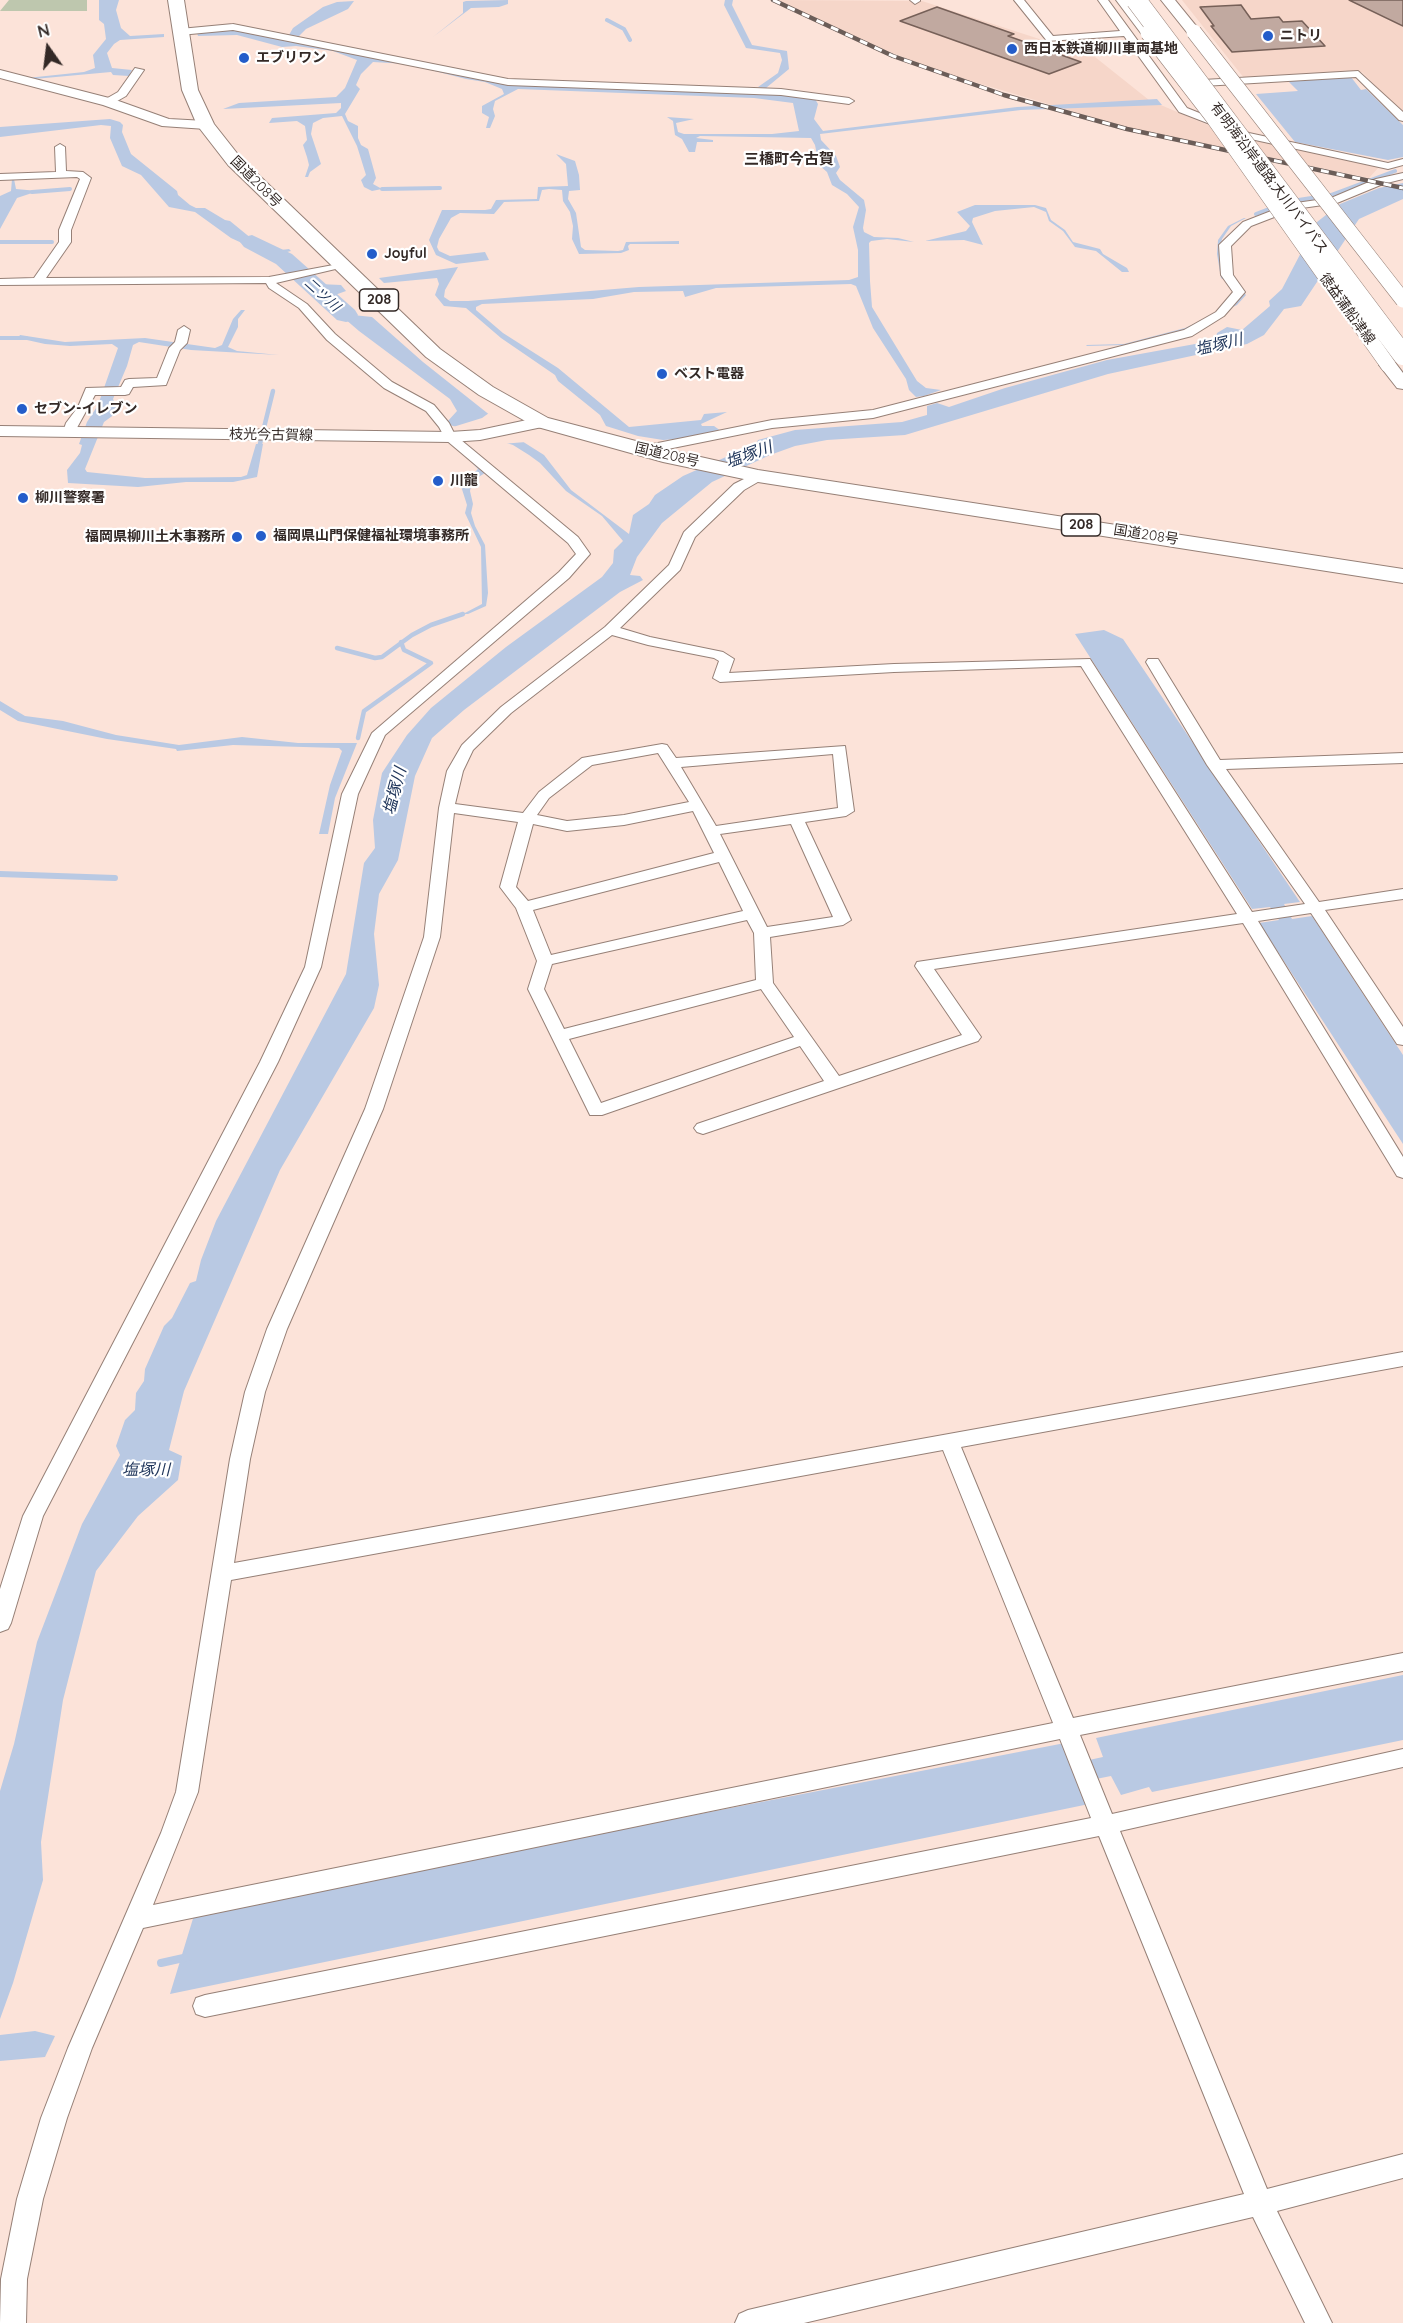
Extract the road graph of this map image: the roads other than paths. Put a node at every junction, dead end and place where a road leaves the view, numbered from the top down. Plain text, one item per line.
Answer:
1 (176, 0) edge
2 (1019, 0) edge
3 (1103, 0) edge
4 (1123, 0) edge
5 (1136, 0) edge
6 (1168, 0) edge
7 (1126, 33) junction
8 (181, 34) junction
9 (138, 70) dead end
10 (0, 74) edge
11 (1166, 85) junction
12 (849, 101) dead end
13 (108, 102) junction
14 (1403, 118) edge
15 (206, 125) junction
16 (60, 147) dead end
17 (1403, 162) edge
18 (61, 175) junction
19 (1403, 176) edge
20 (0, 177) edge
21 (340, 265) junction
22 (269, 280) junction
23 (38, 281) junction
24 (0, 282) edge
25 (1403, 300) edge
26 (184, 330) dead end
27 (1395, 360) edge
28 (1403, 384) edge
29 (541, 422) junction
30 (0, 431) edge
31 (75, 432) junction
32 (458, 437) junction
33 (643, 450) junction
34 (758, 476) junction
35 (1403, 576) edge
36 (610, 630) junction
37 (1153, 662) dead end
38 (1403, 758) edge
39 (672, 763) junction
40 (1215, 765) junction
41 (698, 805) junction
42 (447, 808) junction
43 (527, 818) junction
44 (796, 819) junction
45 (711, 831) junction
46 (723, 856) junction
47 (1403, 894) edge
48 (524, 907) junction
49 (1315, 907) junction
50 (752, 914) junction
51 (1248, 918) junction
52 (762, 933) junction
53 (545, 961) junction
54 (765, 983) junction
55 (558, 1036) junction
56 (804, 1040) junction
57 (1403, 1040) edge
58 (834, 1082) junction
59 (702, 1128) dead end
60 (1403, 1172) edge
61 (1403, 1359) edge
62 (949, 1441) junction
63 (223, 1573) junction
64 (0, 1623) edge
65 (1403, 1662) edge
66 (1066, 1729) junction
67 (1403, 1758) edge
68 (1105, 1825) junction
69 (135, 1918) junction
70 (205, 2006) dead end
71 (1403, 2166) edge
72 (1260, 2203) junction
73 (13, 2323) edge
74 (748, 2323) edge
75 (1319, 2323) edge

1 - 8 highway, 国道208号 / 208
2 - 7 street
3 - 7 street
4 - 27 main road, 徳益蒲船津線, bridge
5 - 27 highway, 有明海沿岸道路;大川バイパス, bridge
6 - 25 main road, bridge
7 - 11 street
8 - 12 street
8 - 15 highway, 国道208号 / 208
9 - 13 street
10 - 13 main road
11 - 14 street
11 - 17 street
13 - 15 main road
15 - 21 highway, 国道208号 / 208
16 - 18 street
18 - 20 street
18 - 23 street
19 - 33 street
21 - 22 street
21 - 29 highway, 国道208号 / 208
22 - 23 street
22 - 32 street
23 - 24 street
26 - 31 street
27 - 28 main road, 徳益蒲船津線
29 - 32 main road, 枝光今古賀線
29 - 33 highway, 国道208号 / 208
30 - 31 main road, 枝光今古賀線
31 - 32 main road, 枝光今古賀線
32 - 64 street
33 - 34 highway, 国道208号 / 208
34 - 35 highway, 国道208号 / 208
34 - 36 street
36 - 42 street
36 - 51 street
37 - 40 street
38 - 40 street
39 - 41 street
39 - 43 street
39 - 44 street
40 - 49 street
41 - 43 street
41 - 45 street
42 - 43 street
42 - 63 street
43 - 48 street
44 - 45 street
44 - 52 street
45 - 46 street
46 - 48 street
46 - 50 street
47 - 49 street
48 - 53 street
49 - 51 street
49 - 57 street
50 - 52 street
50 - 53 street
51 - 58 street
51 - 60 street
52 - 54 street
53 - 55 street
54 - 55 street
54 - 56 street
55 - 56 street
56 - 58 street
58 - 59 street
61 - 62 street
62 - 63 street
62 - 66 street
63 - 69 street
65 - 66 street
66 - 68 street
66 - 69 street
67 - 68 street
68 - 70 street
68 - 72 street
69 - 73 street
71 - 72 street
72 - 74 street
72 - 75 street

